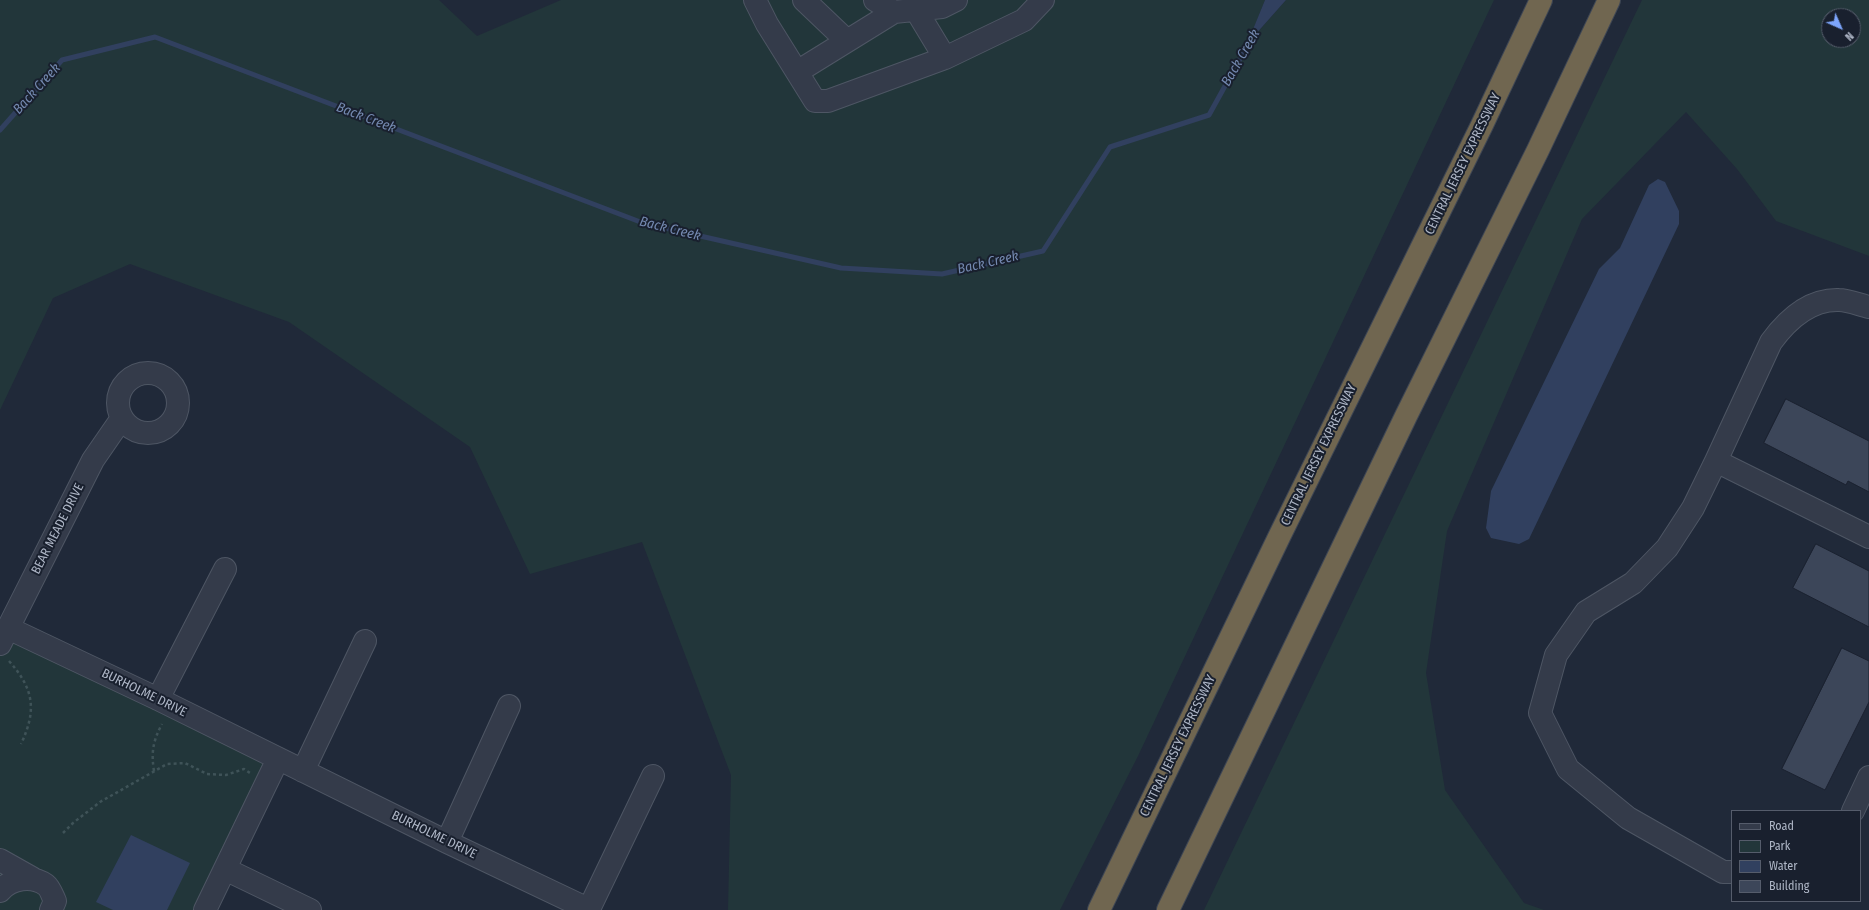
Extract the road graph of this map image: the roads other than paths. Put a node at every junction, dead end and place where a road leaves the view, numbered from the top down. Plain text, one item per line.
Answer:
1 (804, 0) edge
2 (875, 0) edge
3 (956, 0) edge
4 (1043, 0) edge
5 (1541, 0) edge
6 (1609, 0) edge
7 (761, 2) edge
8 (916, 10) junction
9 (894, 12) junction
10 (848, 41) junction
11 (945, 58) junction
12 (798, 72) junction
13 (1869, 307) edge
14 (122, 418) dead end
15 (1716, 461) junction
16 (1869, 537) edge
17 (225, 569) dead end
18 (365, 641) dead end
19 (6, 644) edge
20 (158, 699) junction
21 (509, 706) dead end
22 (278, 759) junction
23 (303, 771) junction
24 (653, 776) dead end
25 (1869, 777) edge
26 (1853, 810) edge
27 (447, 842) junction
28 (0, 860) edge
29 (225, 869) junction
30 (1731, 872) edge
31 (32, 878) junction
32 (0, 891) edge
33 (51, 910) edge
34 (206, 910) edge
35 (310, 910) edge
36 (590, 910) edge
37 (1099, 910) edge
38 (1168, 910) edge

1 - 10 street
2 - 9 street
3 - 8 street
4 - 11 street
5 - 37 highway, CENTRAL JERSEY EXPRESSWAY
6 - 38 highway
7 - 12 street
8 - 9 street
8 - 11 street
9 - 10 street
10 - 12 street
11 - 12 street
13 - 15 street
14 - 19 street, BEAR MEADE DRIVE
15 - 16 street
15 - 30 street
17 - 20 street
18 - 23 street
19 - 20 street, BURHOLME DRIVE
20 - 22 street, BURHOLME DRIVE
21 - 27 street
22 - 23 street, BURHOLME DRIVE
22 - 29 street
23 - 27 street, BURHOLME DRIVE
24 - 36 street
25 - 26 street
27 - 36 street, BURHOLME DRIVE
28 - 31 street
29 - 34 street
29 - 35 street
31 - 32 street
31 - 33 street

